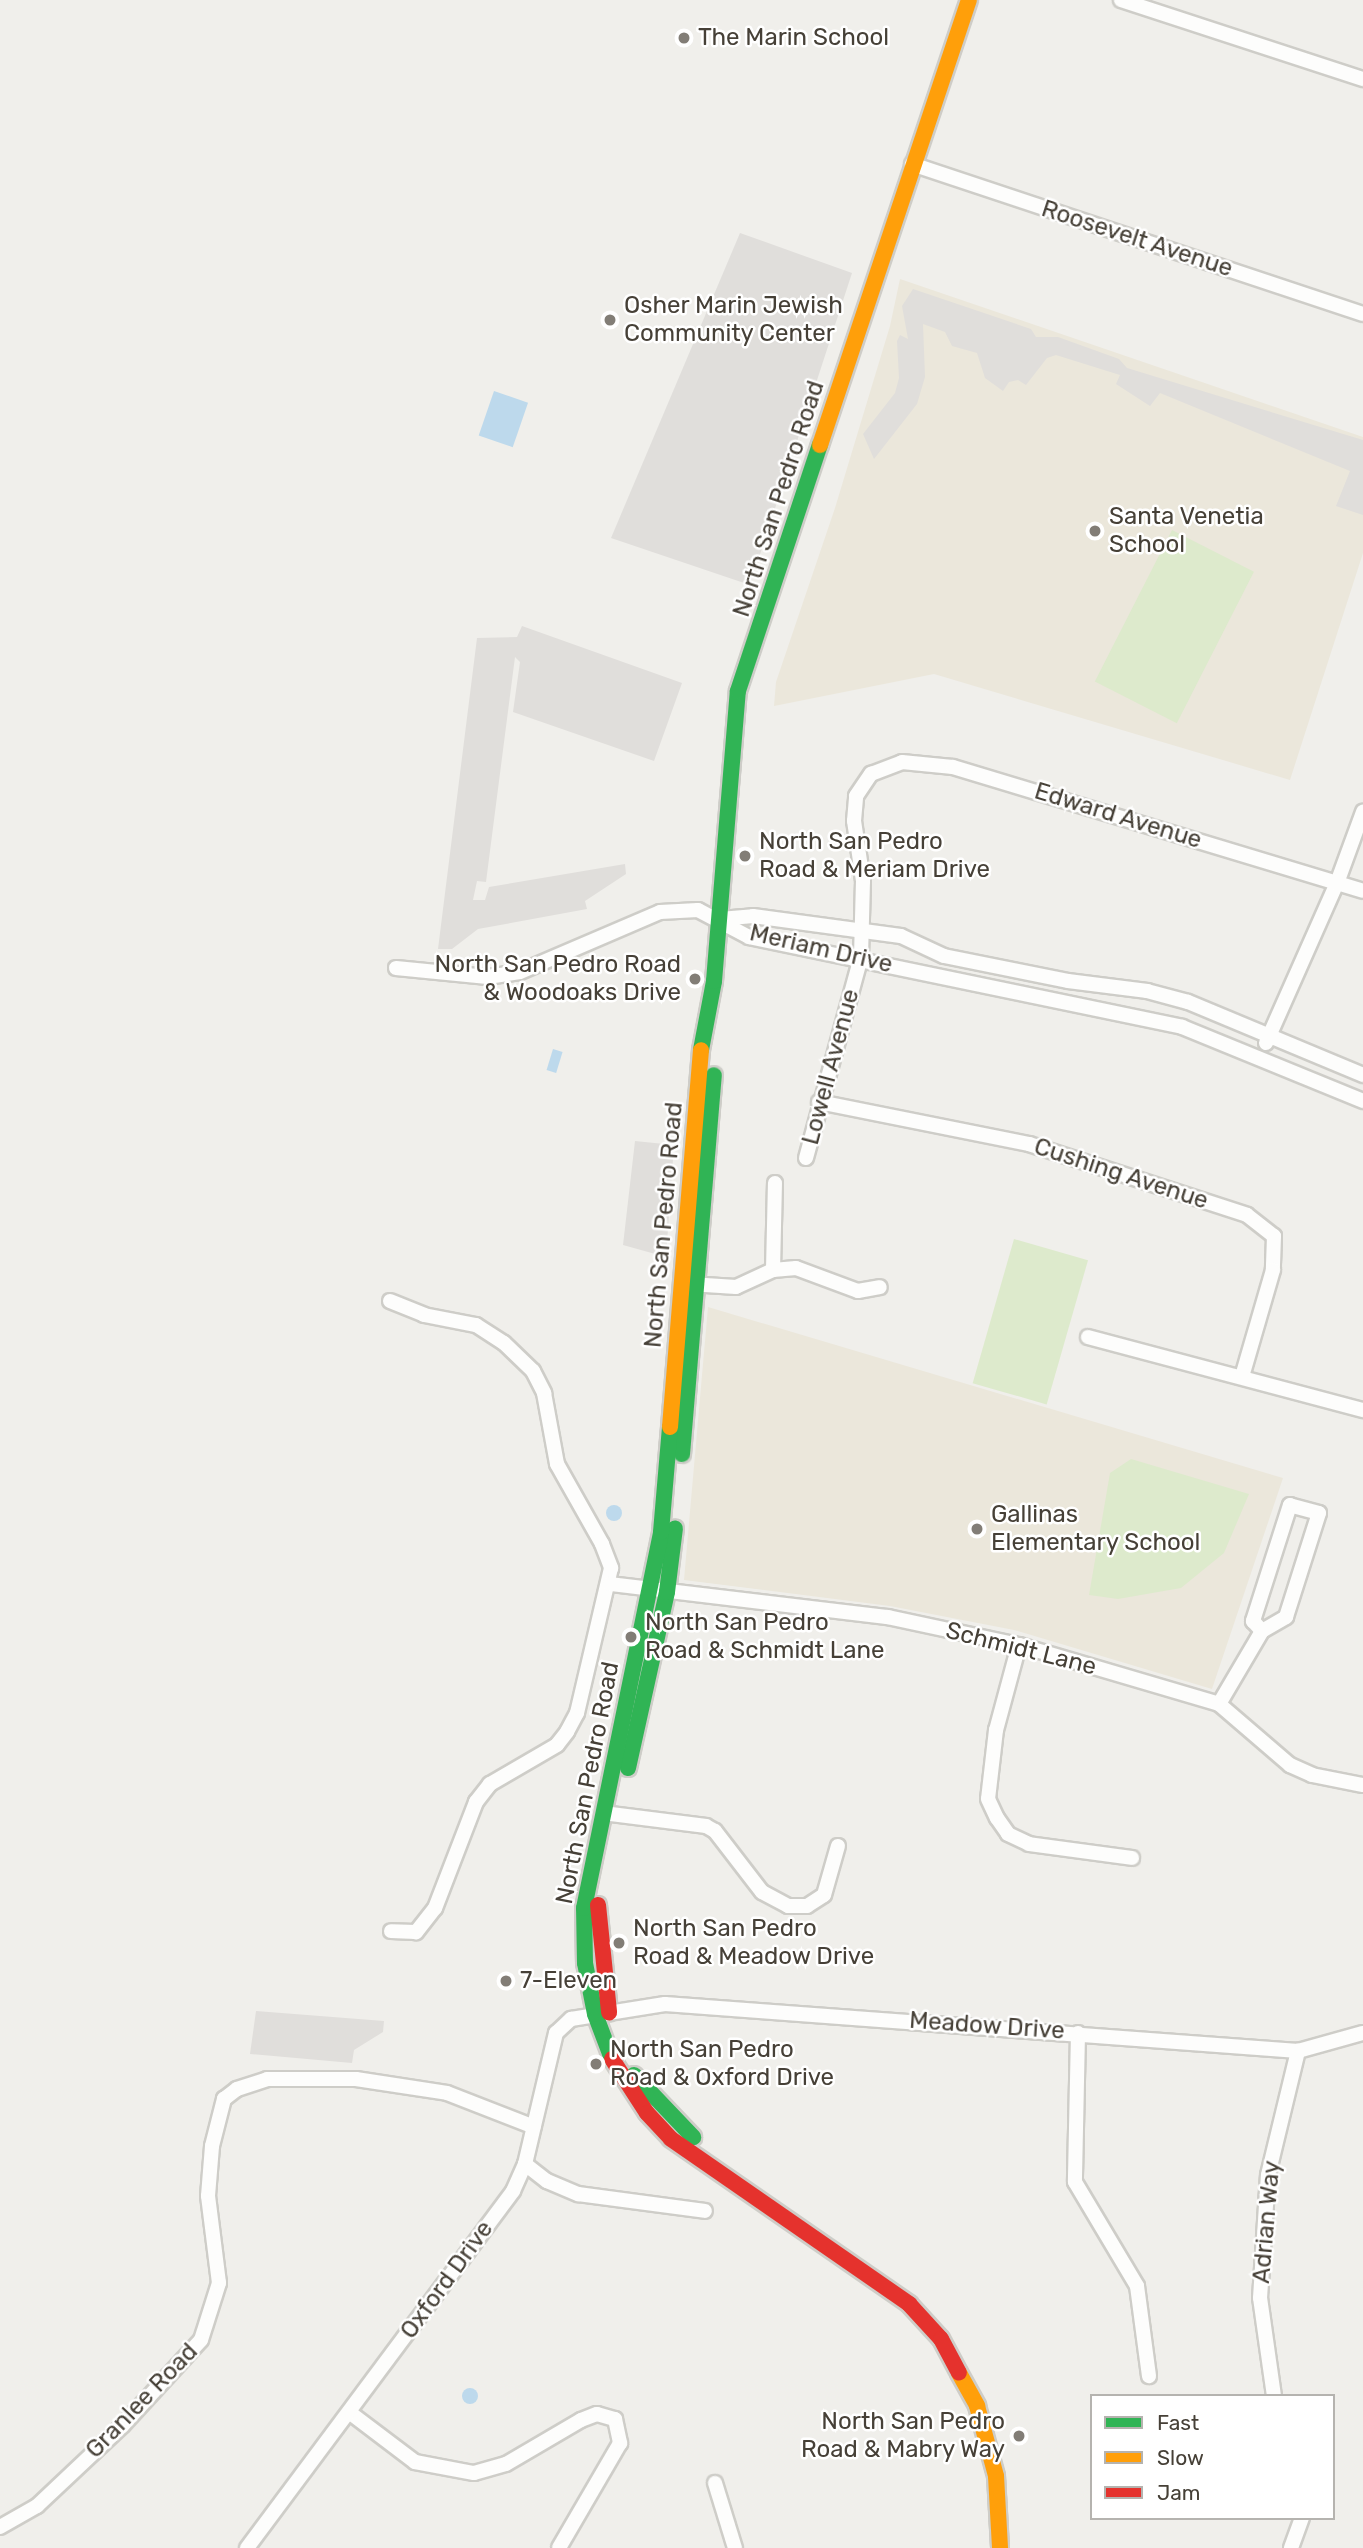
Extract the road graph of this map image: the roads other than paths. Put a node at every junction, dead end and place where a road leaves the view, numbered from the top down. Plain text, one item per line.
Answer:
1 (969, 0) edge
2 (1121, 0) edge
3 (1363, 79) edge
4 (912, 164) junction
5 (1363, 314) edge
6 (871, 774) joint
7 (1363, 812) edge
8 (1337, 883) junction
9 (1363, 891) edge
10 (720, 919) junction
11 (860, 930) junction
12 (861, 957) junction
13 (396, 968) dead end
14 (1269, 1035) junction
15 (1260, 1055) junction
16 (1363, 1075) edge
17 (1363, 1101) edge
18 (819, 1102) junction
19 (806, 1158) dead end
20 (775, 1183) dead end
21 (773, 1270) junction
22 (689, 1284) junction
23 (880, 1287) dead end
24 (390, 1301) dead end
25 (1088, 1337) dead end
26 (1242, 1377) junction
27 (1363, 1410) edge
28 (610, 1584) junction
29 (659, 1592) junction
30 (1262, 1631) junction
31 (1019, 1645) junction
32 (1219, 1704) junction
33 (1363, 1785) edge
34 (610, 1814) junction
35 (838, 1846) dead end
36 (1132, 1857) dead end
37 (391, 1931) dead end
38 (602, 2012) junction
39 (1077, 2033) junction
40 (1363, 2033) edge
41 (1298, 2051) junction
42 (534, 2127) junction
43 (525, 2164) junction
44 (705, 2211) dead end
45 (1149, 2376) dead end
46 (1274, 2394) edge
47 (349, 2412) junction
48 (715, 2483) dead end
49 (1301, 2520) edge
50 (0, 2527) edge
51 (247, 2548) edge
52 (559, 2548) edge
53 (735, 2548) edge
54 (1000, 2548) edge
55 (1013, 2548) edge
56 (1291, 2548) edge

1 - 4 main road, North San Pedro Road
2 - 3 street
4 - 5 street, Roosevelt Avenue
4 - 10 main road, North San Pedro Road
6 - 8 street, Edward Avenue
6 - 11 street, Lowell Avenue
7 - 8 street
8 - 9 street, Edward Avenue
8 - 14 street
10 - 11 street, Meriam Drive
10 - 12 street, Meriam Drive
10 - 13 street
10 - 22 main road, North San Pedro Road
11 - 12 street, Lowell Avenue
11 - 14 street, Meriam Drive
12 - 15 street, Meriam Drive
12 - 18 street, Lowell Avenue
14 - 15 street
14 - 16 street, Meriam Drive
15 - 17 street, Meriam Drive
18 - 19 street, Lowell Avenue
18 - 26 street, Cushing Avenue
20 - 21 street
21 - 22 street
21 - 23 street
22 - 29 main road, North San Pedro Road
24 - 28 street
25 - 26 street
26 - 27 street
28 - 29 street, Schmidt Lane
28 - 37 street
29 - 31 street, Schmidt Lane
29 - 34 main road, North San Pedro Road
30 - 30 street
30 - 32 street
31 - 32 street, Schmidt Lane
31 - 36 street
32 - 33 street, Schmidt Lane
34 - 35 street
34 - 38 main road, North San Pedro Road
38 - 39 street, Meadow Drive
38 - 42 street, Oxford Drive
38 - 54 main road, North San Pedro Road
38 - 55 main road, North San Pedro Road
39 - 41 street, Meadow Drive
39 - 45 street
40 - 41 street, Meadow Drive
41 - 46 street, Adrian Way
42 - 43 street, Oxford Drive
42 - 50 street, Granlee Road
43 - 44 street
43 - 47 street, Oxford Drive
47 - 51 street, Oxford Drive
47 - 52 street
48 - 53 street
49 - 56 street

